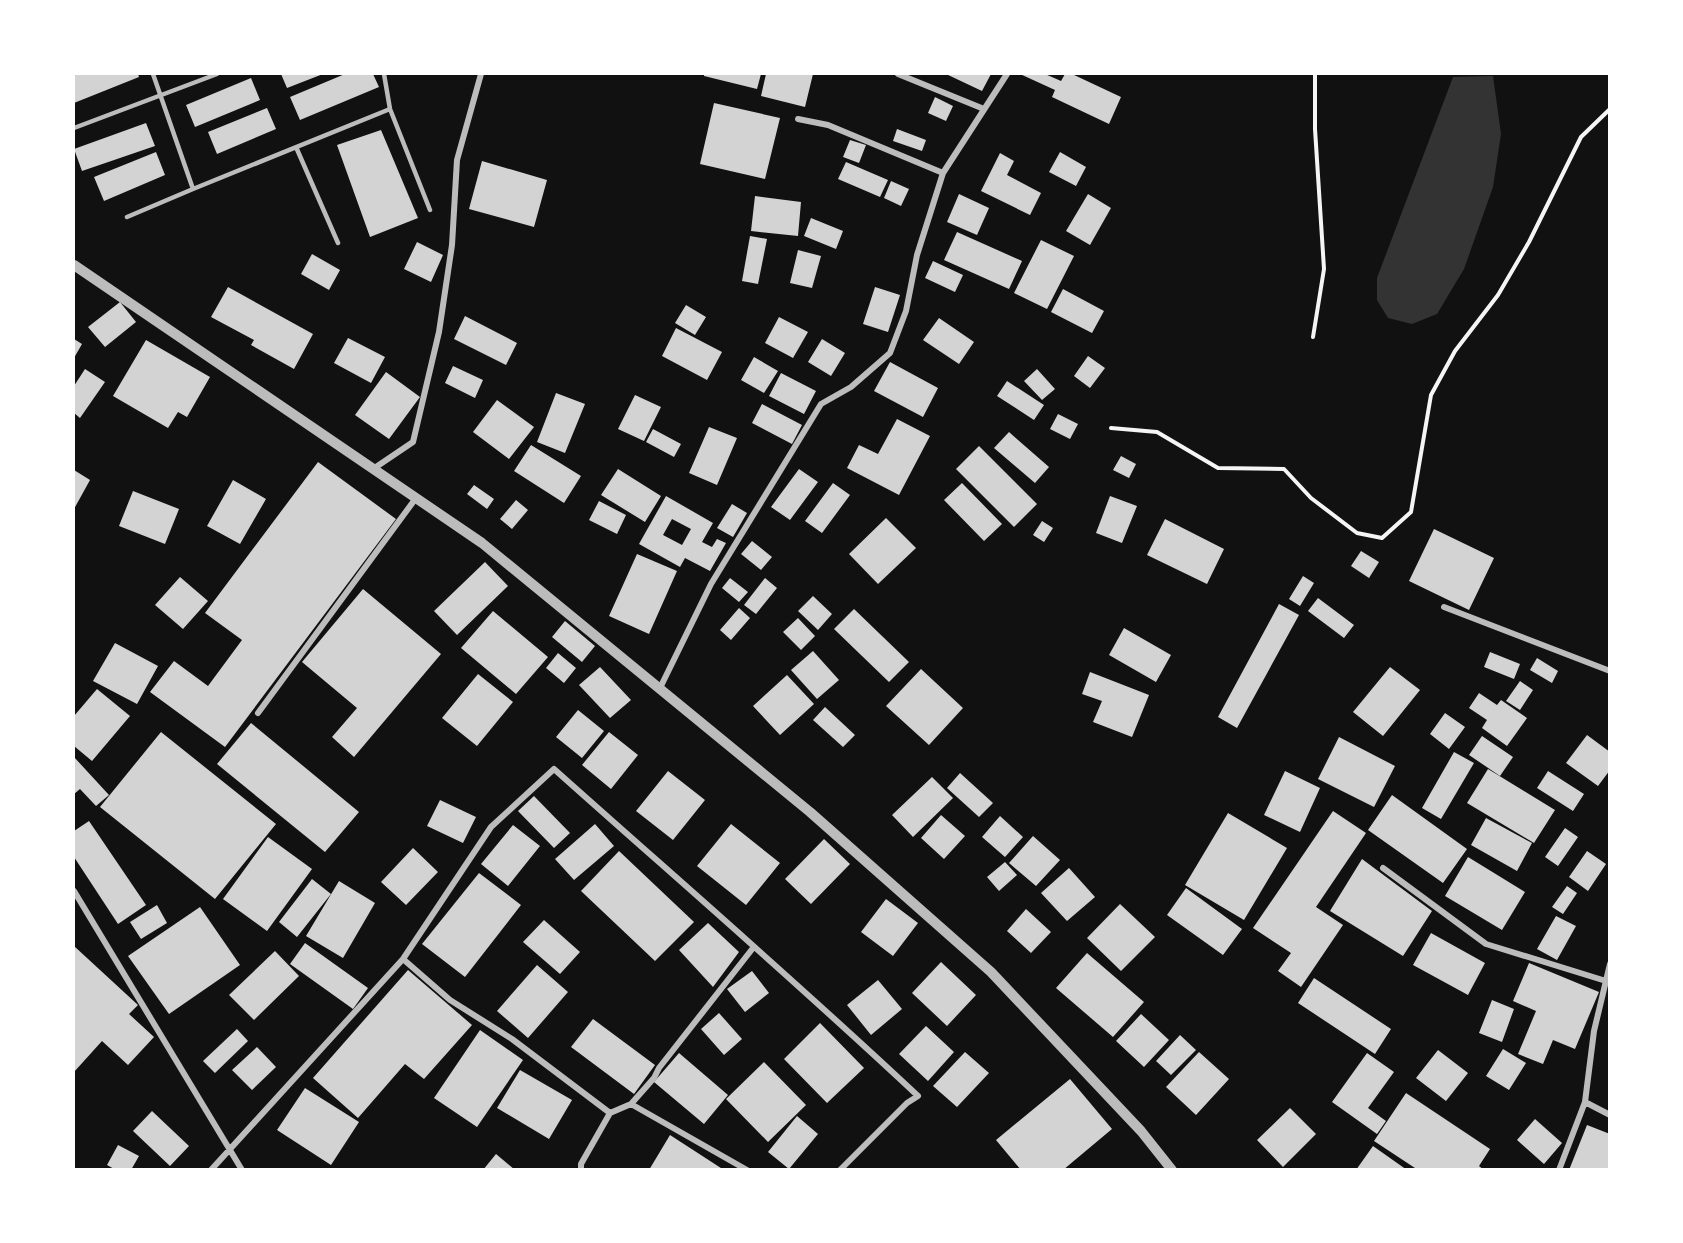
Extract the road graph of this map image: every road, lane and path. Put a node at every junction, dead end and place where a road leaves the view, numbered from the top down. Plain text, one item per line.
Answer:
1 (153, 74) edge
2 (217, 74) edge
3 (384, 74) edge
4 (481, 74) edge
5 (898, 74) edge
6 (1006, 74) edge
7 (1315, 74) edge
8 (161, 94) junction
9 (390, 109) junction
10 (984, 109) junction
11 (1610, 109) edge
12 (798, 119) dead end
13 (74, 128) edge
14 (296, 147) junction
15 (943, 173) junction
16 (193, 189) junction
17 (430, 210) dead end
18 (127, 217) dead end
19 (338, 243) dead end
20 (74, 265) edge
21 (1313, 337) dead end
22 (1111, 428) dead end
23 (373, 469) junction
24 (416, 498) junction
25 (1444, 607) dead end
26 (1610, 671) edge
27 (660, 688) junction
28 (258, 713) dead end
29 (1383, 868) dead end
30 (74, 891) edge
31 (753, 948) junction
32 (403, 959) junction
33 (1610, 964) edge
34 (1606, 981) junction
35 (1585, 1102) junction
36 (631, 1104) junction
37 (610, 1113) junction
38 (1610, 1115) edge
39 (229, 1151) junction
40 (211, 1170) edge
41 (242, 1170) edge
42 (581, 1170) edge
43 (747, 1170) edge
44 (840, 1170) edge
45 (1172, 1170) edge
46 (1559, 1170) edge

1 - 8 lane
2 - 8 lane
3 - 9 lane
4 - 23 street
5 - 10 street
6 - 10 street
7 - 21 path
8 - 13 lane
8 - 16 lane
9 - 14 lane
9 - 17 lane
10 - 15 street
11 - 22 path
12 - 15 street
14 - 16 lane
14 - 19 lane
15 - 27 street
16 - 18 lane
20 - 23 street
23 - 24 street
24 - 27 street
24 - 28 street
25 - 26 street
27 - 45 street
29 - 34 street
30 - 39 street
31 - 32 street
31 - 36 street
31 - 44 street
32 - 37 street
32 - 39 street
33 - 34 street
34 - 35 street
35 - 38 street
35 - 46 street
36 - 37 street
36 - 43 street
37 - 42 street
39 - 40 street
39 - 41 street

